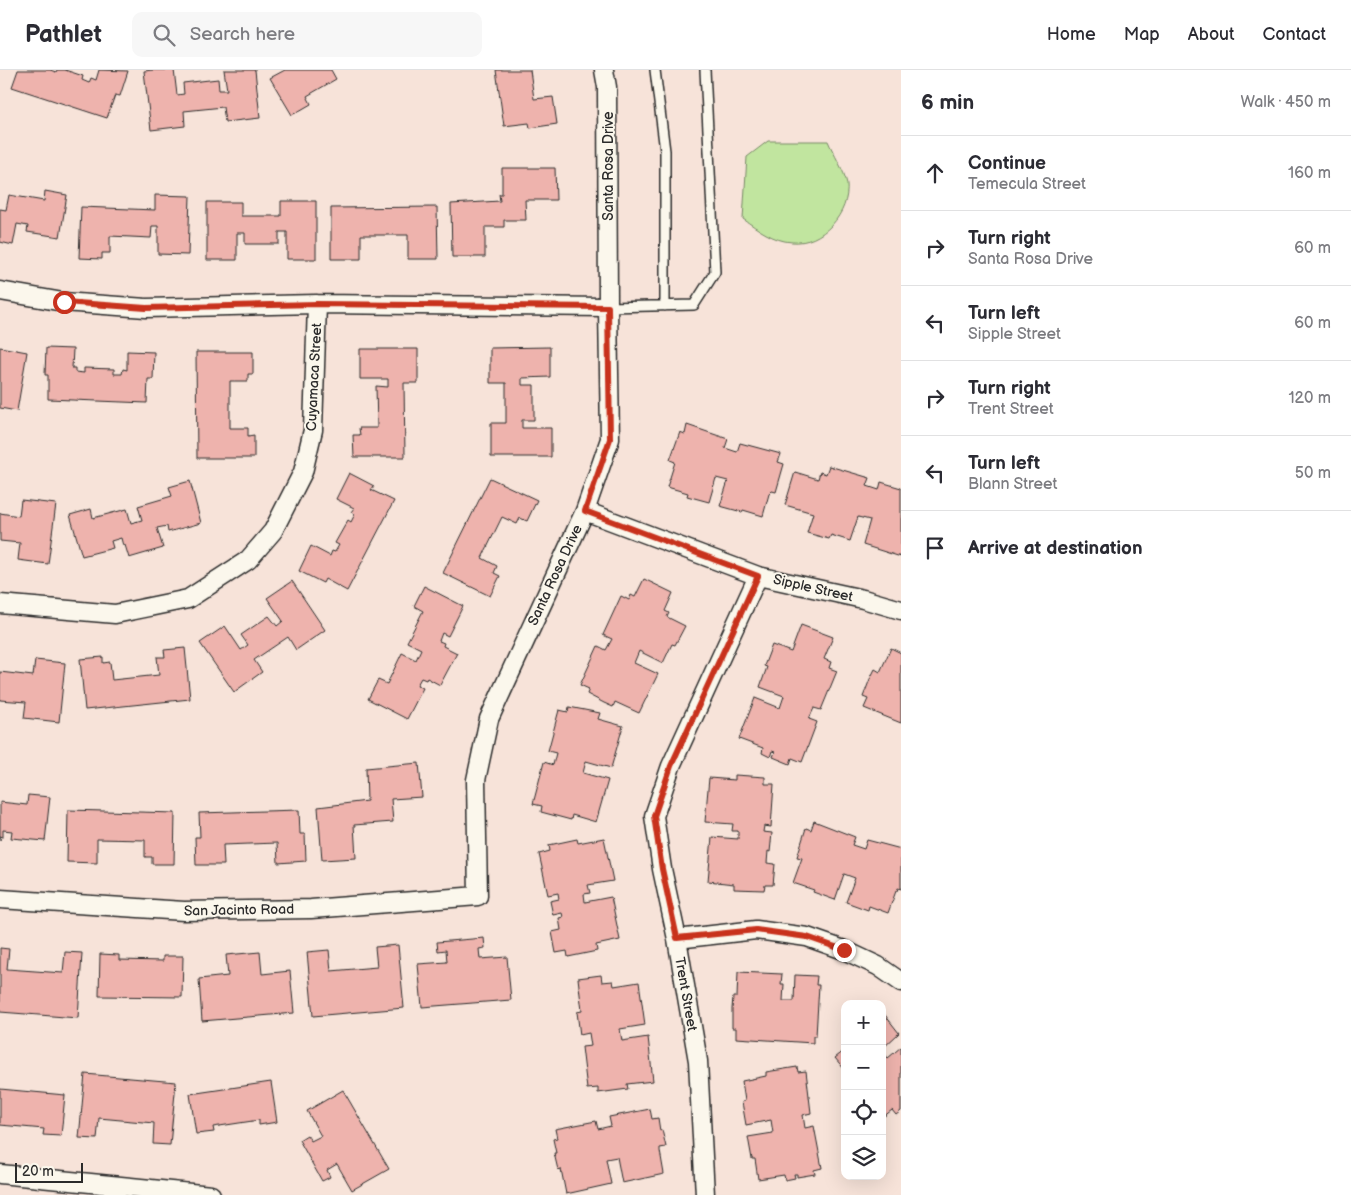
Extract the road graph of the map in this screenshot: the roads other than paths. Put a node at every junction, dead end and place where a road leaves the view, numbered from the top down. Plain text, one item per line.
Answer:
1 (604, 70) edge
2 (655, 70) edge
3 (705, 70) edge
4 (0, 291) edge
5 (317, 304) junction
6 (665, 306) junction
7 (608, 307) junction
8 (585, 511) junction
9 (758, 576) junction
10 (0, 604) edge
11 (901, 610) edge
12 (478, 896) joint
13 (0, 899) edge
14 (677, 938) junction
15 (901, 982) edge
16 (0, 1174) edge
17 (211, 1195) edge
18 (705, 1195) edge

1 - 7 street, Santa Rosa Drive
2 - 6 lane
3 - 6 lane
4 - 5 street
5 - 7 street
5 - 10 street, Cuyamaca Street
6 - 7 lane
7 - 8 street, Santa Rosa Drive
8 - 9 street, Sipple Street
8 - 12 street, Santa Rosa Drive
9 - 11 street, Sipple Street
9 - 14 street, Trent Street
12 - 13 street, San Jacinto Road
14 - 15 street
14 - 18 street, Trent Street
16 - 17 street

